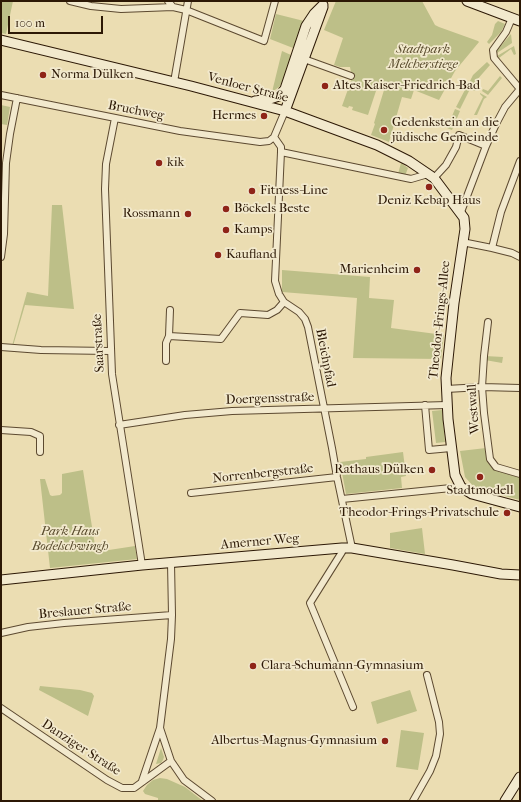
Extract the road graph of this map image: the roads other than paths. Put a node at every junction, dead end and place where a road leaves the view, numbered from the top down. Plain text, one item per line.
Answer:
1 (70, 1) edge
2 (168, 1) edge
3 (188, 1) edge
4 (275, 1) edge
5 (468, 1) edge
6 (324, 3) edge
7 (173, 7) junction
8 (186, 10) junction
9 (516, 19) edge
10 (1, 42) edge
11 (304, 59) junction
12 (351, 76) dead end
13 (174, 82) junction
14 (520, 89) edge
15 (1, 95) edge
16 (17, 98) junction
17 (250, 101) junction
18 (285, 111) junction
19 (115, 118) junction
20 (271, 139) junction
21 (486, 146) junction
22 (281, 152) junction
23 (520, 160) edge
24 (431, 176) junction
25 (461, 212) junction
26 (462, 242) junction
27 (492, 248) junction
28 (1, 257) edge
29 (520, 257) edge
30 (284, 302) junction
31 (170, 310) dead end
32 (488, 322) dead end
33 (168, 336) junction
34 (1, 347) edge
35 (110, 351) junction
36 (166, 361) dead end
37 (482, 387) junction
38 (520, 388) edge
39 (446, 389) junction
40 (425, 405) junction
41 (447, 405) junction
42 (324, 408) junction
43 (119, 425) junction
44 (1, 430) edge
45 (451, 448) junction
46 (40, 452) dead end
47 (520, 474) edge
48 (337, 477) junction
49 (461, 487) junction
50 (190, 493) dead end
51 (342, 499) junction
52 (520, 507) edge
53 (342, 548) junction
54 (352, 548) junction
55 (171, 563) junction
56 (142, 565) junction
57 (520, 575) edge
58 (1, 580) edge
59 (172, 615) junction
60 (1, 633) edge
61 (427, 675) dead end
62 (1, 708) edge
63 (353, 708) dead end
64 (160, 728) junction
65 (171, 761) junction
66 (520, 777) edge
67 (142, 781) junction
68 (212, 801) edge
69 (413, 801) edge
70 (505, 801) edge

1 - 7 street
2 - 7 street
3 - 8 street
4 - 8 street
5 - 9 main road
6 - 11 main road
6 - 17 main road
7 - 8 street
8 - 13 street
9 - 14 street
10 - 13 main road, Venloer Straße
11 - 12 street
11 - 18 main road
13 - 17 main road, Venloer Straße
14 - 21 street
15 - 16 street, Bruchweg
16 - 19 street, Bruchweg
16 - 28 street
17 - 18 main road, Venloer Straße
18 - 20 street
18 - 24 main road, Venloer Straße
19 - 20 street, Bruchweg
19 - 35 street, Saarstraße
20 - 22 street
21 - 24 street
21 - 25 street
22 - 24 street
22 - 30 street
23 - 27 street
24 - 25 main road, Venloer Straße
25 - 26 main road, Theodor-Frings-Allee
26 - 27 street
26 - 39 main road, Theodor-Frings-Allee
27 - 29 street
30 - 33 street
30 - 42 street, Bleichpfad
31 - 33 street
32 - 37 street, Westwall
33 - 36 street
34 - 35 street
35 - 43 street, Saarstraße
37 - 38 street
37 - 39 street
37 - 47 street, Westwall
39 - 41 main road, Theodor-Frings-Allee
40 - 41 street, Doergensstraße
40 - 42 street, Doergensstraße
40 - 45 street
41 - 45 main road, Theodor-Frings-Allee
42 - 43 street, Doergensstraße
42 - 48 street, Bleichpfad
43 - 56 street, Saarstraße
44 - 46 street
45 - 49 main road, Theodor-Frings-Allee
48 - 50 street, Norrenbergstraße
48 - 51 street, Bleichpfad
49 - 51 street
49 - 52 main road
51 - 54 street, Bleichpfad
53 - 54 main road, Amerner Weg
53 - 55 main road, Amerner Weg
53 - 63 street
54 - 57 main road, Amerner Weg
55 - 56 main road, Amerner Weg
55 - 59 street
56 - 58 main road, Amerner Weg
59 - 60 street, Breslauer Straße
59 - 64 street
61 - 69 street
62 - 67 street, Danziger Straße
64 - 65 street
64 - 67 street
65 - 67 street, Danziger Straße
65 - 68 street
66 - 70 main road

